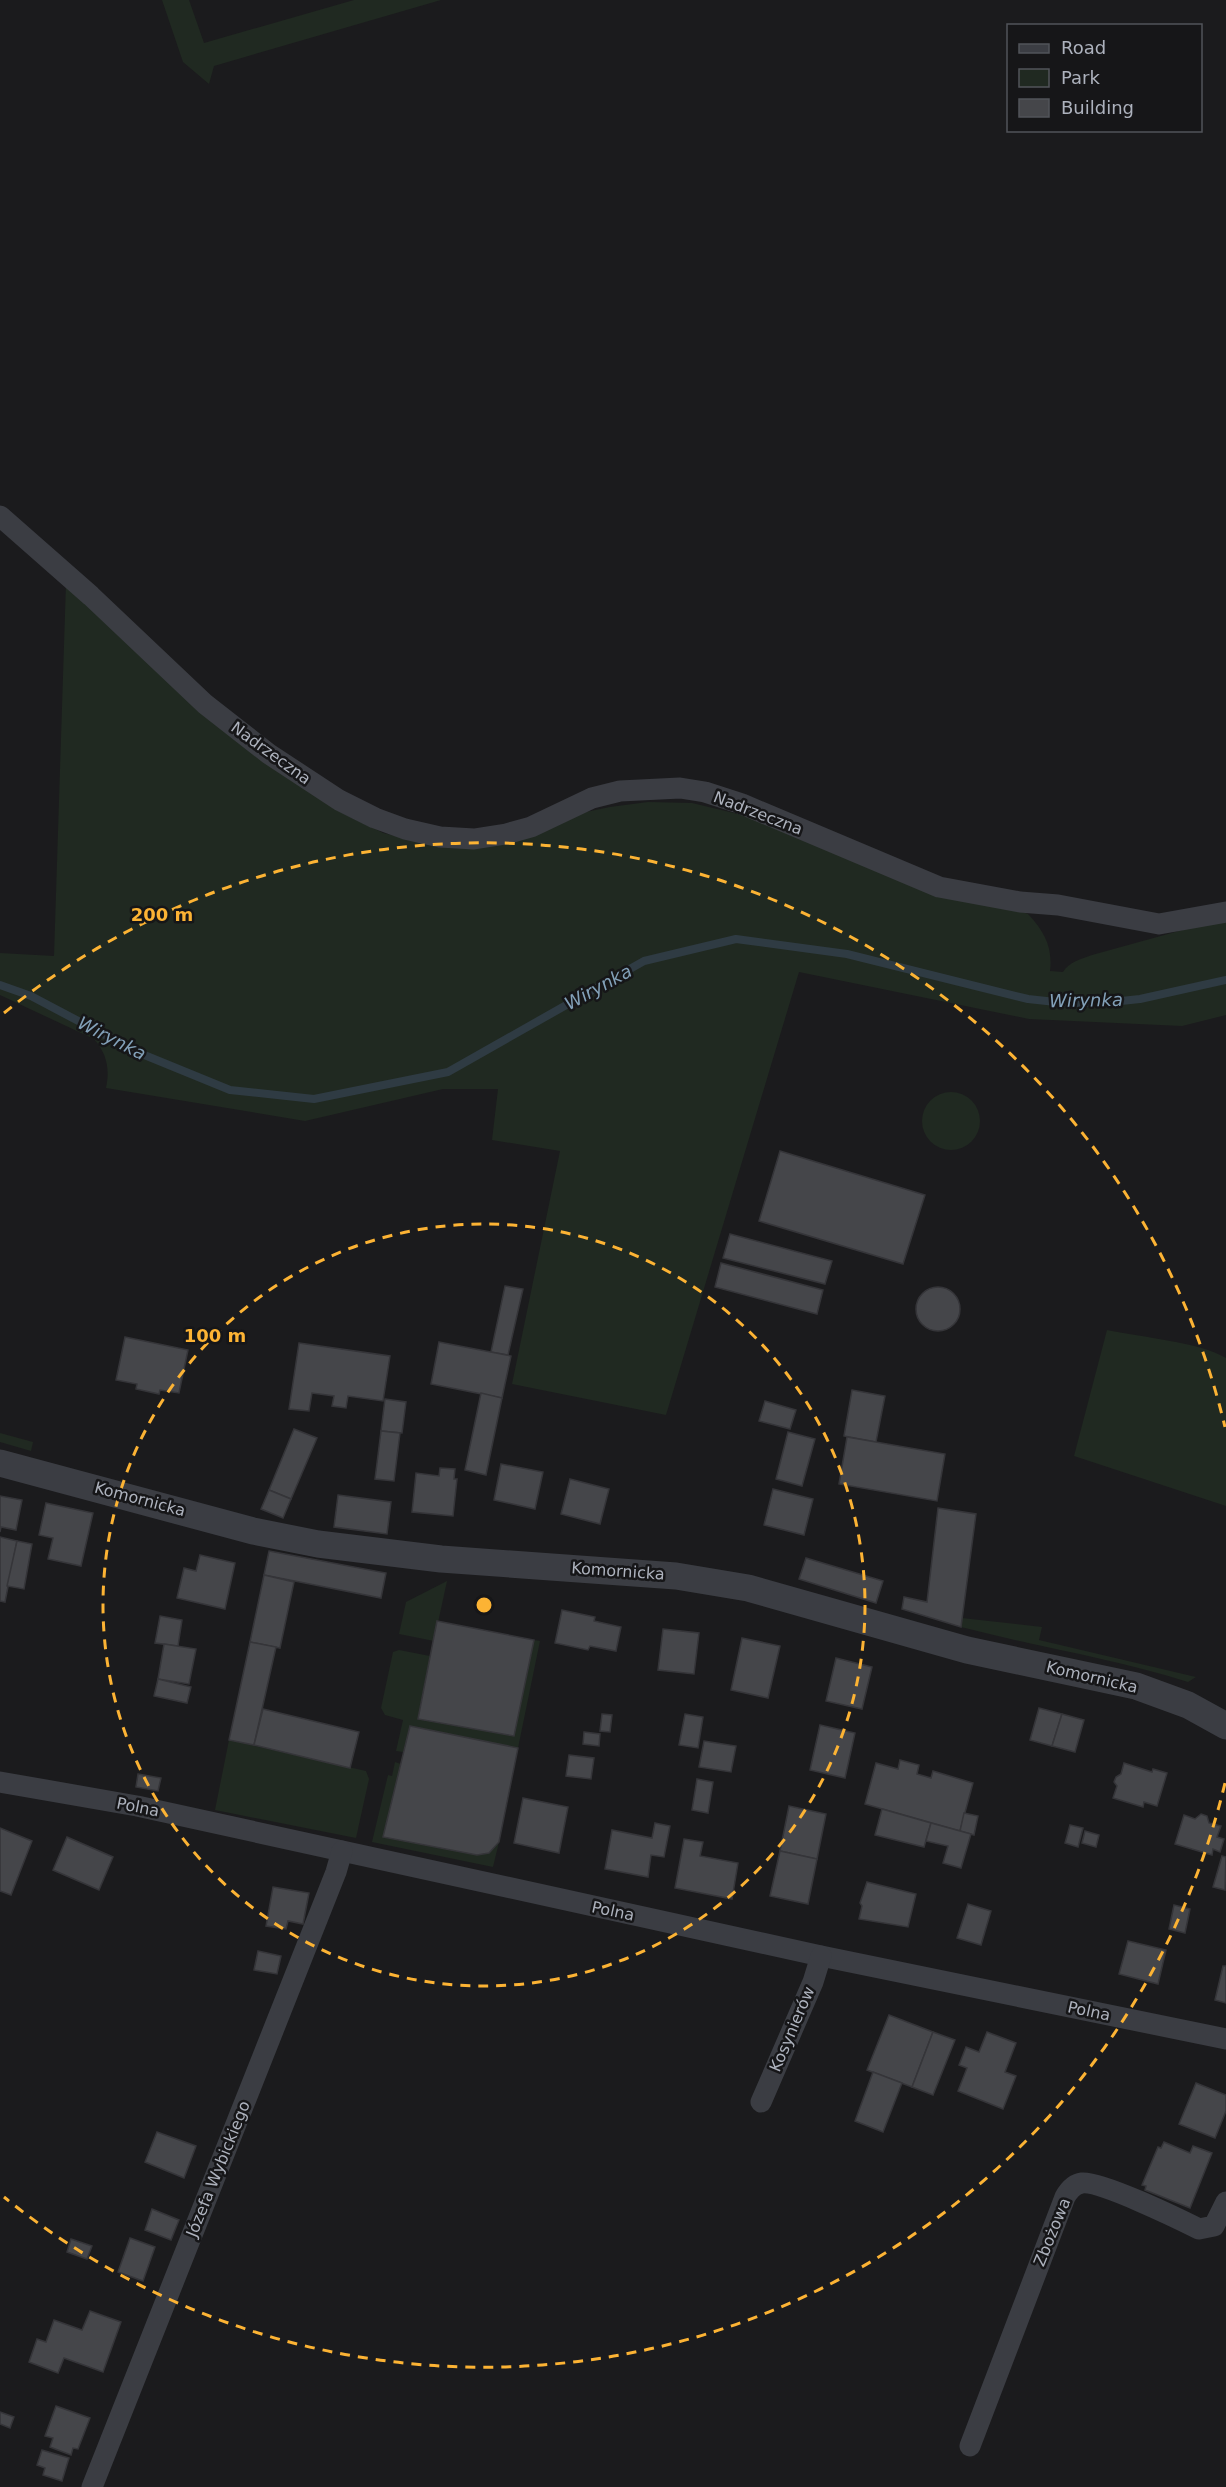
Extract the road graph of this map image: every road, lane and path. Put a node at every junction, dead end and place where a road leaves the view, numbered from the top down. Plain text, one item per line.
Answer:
1 (0, 516) edge
2 (1226, 912) edge
3 (0, 1462) edge
4 (1226, 1726) edge
5 (0, 1782) edge
6 (342, 1851) junction
7 (821, 1956) junction
8 (1226, 2039) edge
9 (761, 2102) dead end
10 (1226, 2202) edge
11 (970, 2446) dead end
12 (92, 2487) edge

1 - 2 street, Nadrzeczna
3 - 4 street, Komornicka
5 - 6 street, Polna
6 - 7 street, Polna
6 - 12 street, Józefa Wybickiego
7 - 8 street, Polna
7 - 9 street, Kosynierów
10 - 11 street, Zbożowa

